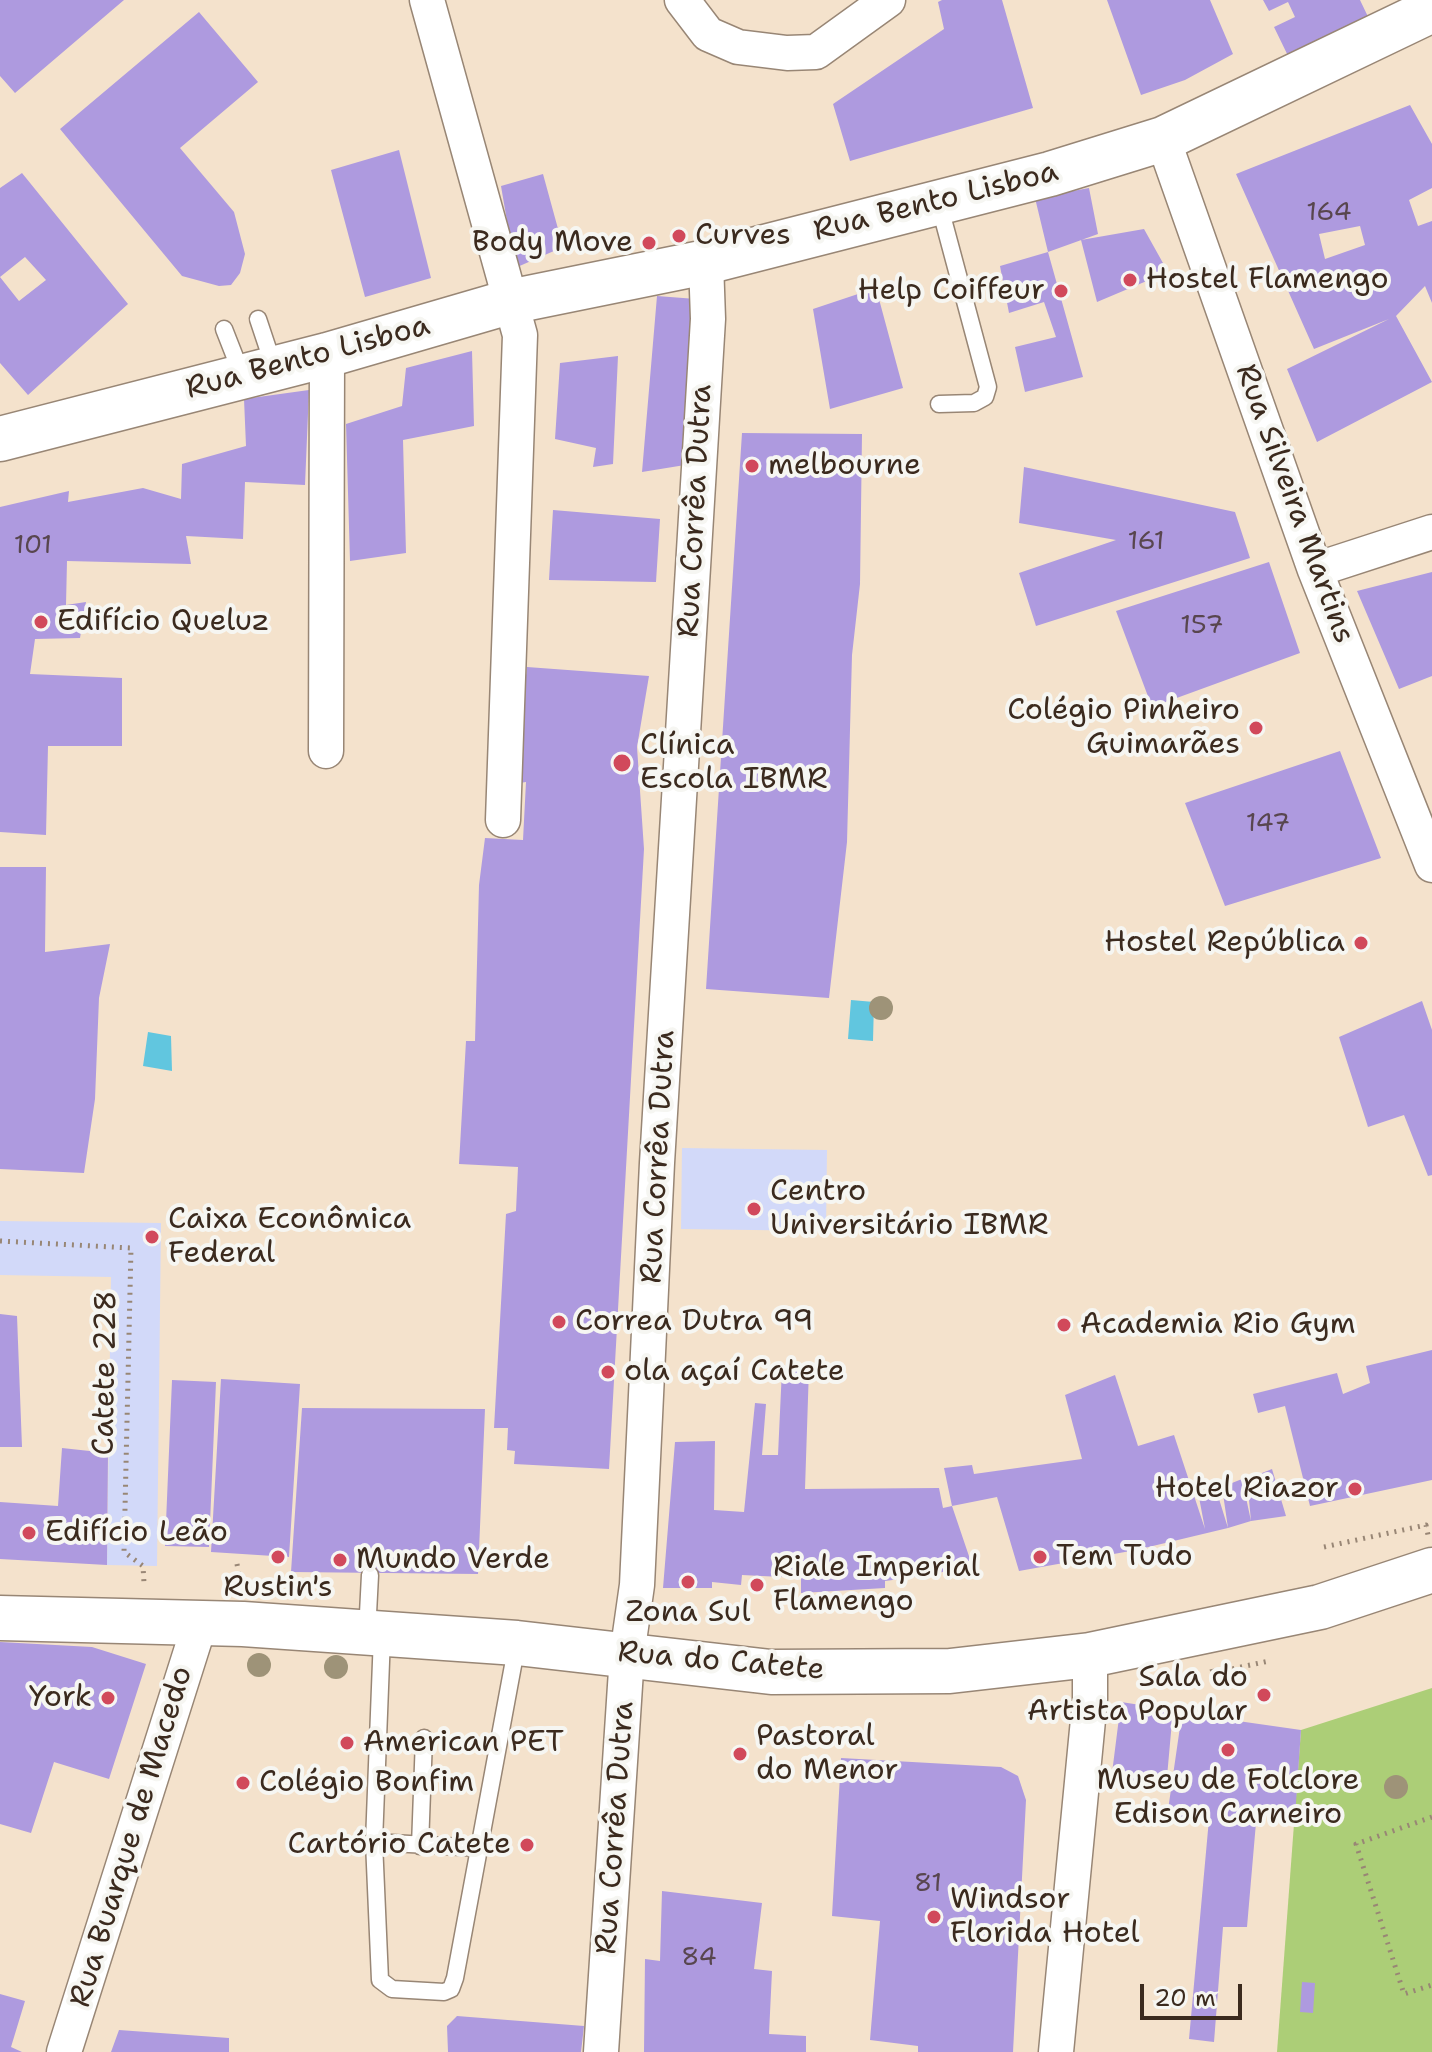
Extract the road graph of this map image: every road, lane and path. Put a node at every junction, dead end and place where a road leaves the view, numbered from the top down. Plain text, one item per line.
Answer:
1 (427, 0) edge
2 (682, 0) edge
3 (888, 0) edge
4 (1432, 10) edge
5 (1163, 139) junction
6 (938, 203) junction
7 (706, 262) junction
8 (509, 302) junction
9 (258, 319) dead end
10 (224, 329) dead end
11 (327, 355) junction
12 (258, 373) junction
13 (939, 404) dead end
14 (0, 439) edge
15 (1432, 532) edge
16 (1315, 570) junction
17 (326, 751) dead end
18 (503, 820) dead end
19 (1432, 865) edge
20 (0, 1241) edge
21 (1426, 1525) dead end
22 (1324, 1547) dead end
23 (1432, 1570) edge
24 (370, 1575) dead end
25 (0, 1618) edge
26 (145, 1620) junction
27 (200, 1623) junction
28 (374, 1636) junction
29 (517, 1643) junction
30 (627, 1655) junction
31 (1090, 1655) junction
32 (1274, 1660) dead end
33 (1213, 1673) dead end
34 (424, 1738) dead end
35 (1432, 1817) edge
36 (374, 1842) junction
37 (420, 1846) junction
38 (480, 1848) junction
39 (1432, 1985) edge
40 (64, 2052) edge
41 (601, 2052) edge
42 (1056, 2052) edge

1 - 8 street
2 - 3 street
4 - 5 main road, Rua Bento Lisboa
5 - 6 main road, Rua Bento Lisboa
5 - 16 street, Rua Silveira Martins
6 - 7 main road, Rua Bento Lisboa
6 - 13 lane
7 - 8 main road, Rua Bento Lisboa
7 - 30 street, Rua Corrêa Dutra
8 - 11 main road, Rua Bento Lisboa
8 - 18 street
9 - 12 lane
10 - 12 lane
11 - 12 main road, Rua Bento Lisboa
11 - 17 street
12 - 14 main road, Rua Bento Lisboa
15 - 16 street
16 - 19 street, Rua Silveira Martins
20 - 26 path, Catete 228
21 - 22 path
23 - 31 main road, Rua do Catete
24 - 28 lane
25 - 26 main road, Rua do Catete
26 - 27 main road, Rua do Catete
27 - 28 main road, Rua do Catete
27 - 40 street, Rua Buarque de Macedo
28 - 29 main road, Rua do Catete
28 - 36 lane
29 - 30 main road, Rua do Catete
29 - 38 lane
30 - 31 main road, Rua do Catete
30 - 41 street, Rua Corrêa Dutra
31 - 42 street
32 - 33 path
34 - 37 lane
35 - 39 path
36 - 37 lane
36 - 38 lane
37 - 38 lane

